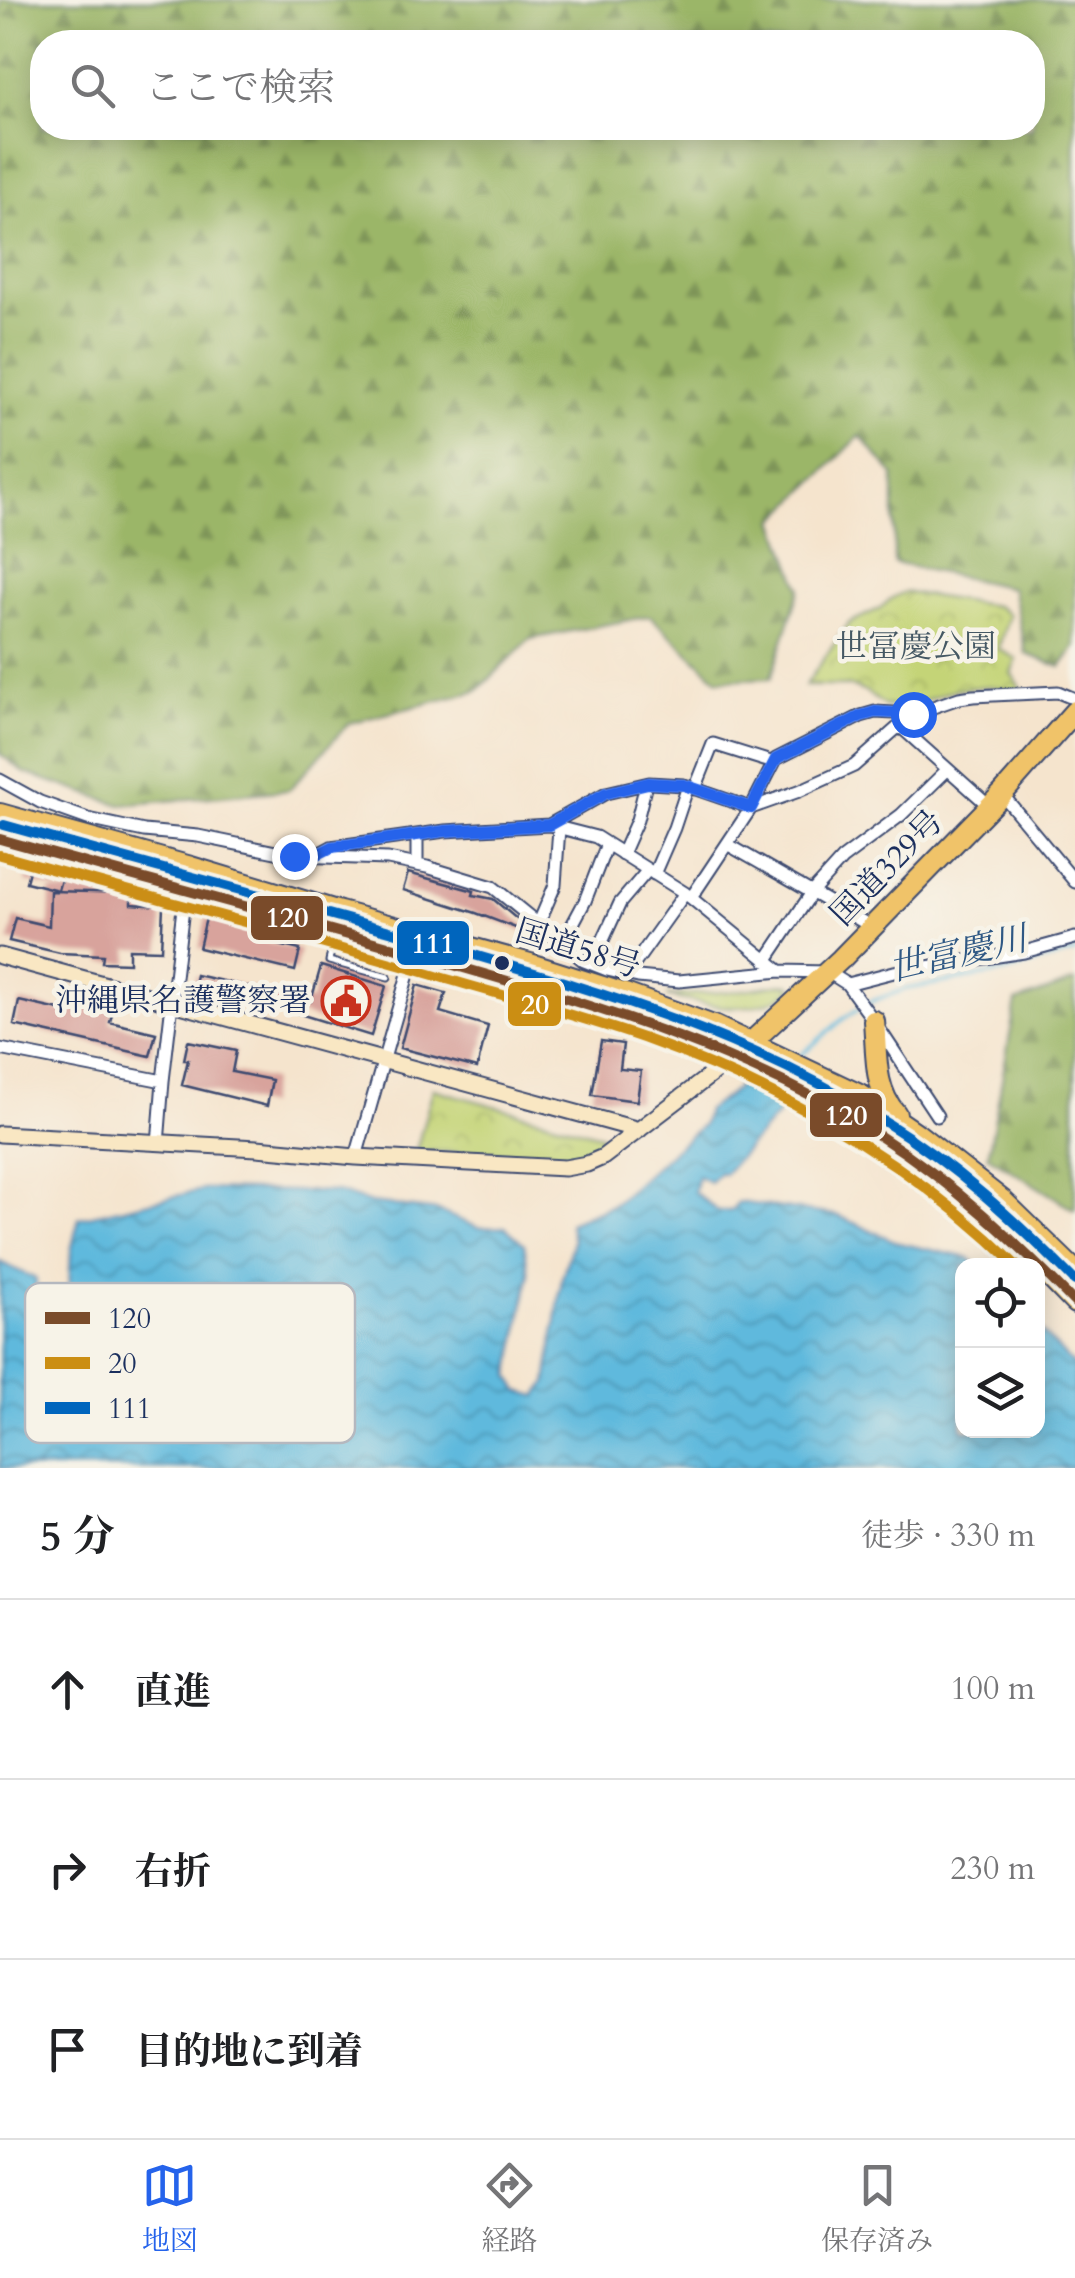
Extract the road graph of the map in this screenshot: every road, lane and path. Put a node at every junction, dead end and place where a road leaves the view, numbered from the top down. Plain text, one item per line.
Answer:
1 (1075, 699) edge
2 (1075, 711) edge
3 (774, 763) junction
4 (947, 770) junction
5 (0, 780) edge
6 (646, 784) junction
7 (764, 784) junction
8 (691, 788) junction
9 (995, 800) junction
10 (772, 801) junction
11 (751, 808) junction
12 (0, 814) edge
13 (554, 826) junction
14 (417, 836) junction
15 (0, 838) edge
16 (607, 844) junction
17 (727, 844) junction
18 (622, 854) junction
19 (312, 857) junction
20 (417, 865) junction
21 (651, 872) junction
22 (1075, 882) edge
23 (185, 891) junction
24 (813, 891) junction
25 (688, 896) junction
26 (338, 921) junction
27 (538, 925) junction
28 (872, 927) junction
29 (1075, 938) edge
30 (562, 944) junction
31 (414, 953) junction
32 (0, 956) edge
33 (766, 961) junction
34 (592, 964) junction
35 (780, 970) junction
36 (828, 972) junction
37 (628, 973) junction
38 (388, 976) dead end
39 (847, 984) junction
40 (172, 1002) junction
41 (874, 1021) junction
42 (752, 1043) junction
43 (0, 1049) edge
44 (733, 1058) junction
45 (383, 1061) junction
46 (163, 1081) junction
47 (937, 1116) dead end
48 (639, 1130) junction
49 (0, 1134) edge
50 (916, 1134) junction
51 (158, 1144) junction
52 (356, 1157) junction
53 (1075, 1271) edge
54 (1075, 1304) edge

1 - 3 street
2 - 9 highway, 国道329号
3 - 7 street
3 - 8 street
4 - 9 street
4 - 10 street
4 - 24 street
5 - 19 street
6 - 8 street
6 - 13 street
6 - 18 street
7 - 10 street
7 - 11 street
8 - 11 street
8 - 21 street
9 - 22 street
9 - 28 highway, 国道329号
10 - 11 street
11 - 17 street
12 - 26 highway, 国道58号
13 - 14 street
13 - 16 street
13 - 27 street
14 - 19 street
14 - 20 street
15 - 23 highway, 国道58号
16 - 18 street
16 - 30 street
17 - 24 street
17 - 25 street
18 - 21 street
19 - 20 street
20 - 27 street
21 - 25 street
21 - 34 street
23 - 26 highway, 国道58号
23 - 40 street
24 - 28 street
24 - 33 street
25 - 33 street
25 - 37 street
26 - 31 highway, 国道58号
26 - 38 lane
26 - 42 highway, 国道58号
27 - 30 street
28 - 36 highway, 国道329号
29 - 39 street
30 - 34 street
31 - 44 highway, 国道58号
31 - 45 street
32 - 40 street
33 - 35 street
34 - 37 street
35 - 36 street
35 - 37 street
36 - 39 street
36 - 42 highway, 国道329号
39 - 41 street
40 - 45 street
40 - 46 street
41 - 47 street
41 - 50 highway
42 - 44 highway, 国道329号
42 - 50 highway, 国道58号
43 - 46 street
44 - 48 street
44 - 54 highway, 国道58号
45 - 48 street
45 - 52 street
46 - 51 street
48 - 52 street
49 - 51 street
50 - 53 highway, 国道58号
51 - 52 street

